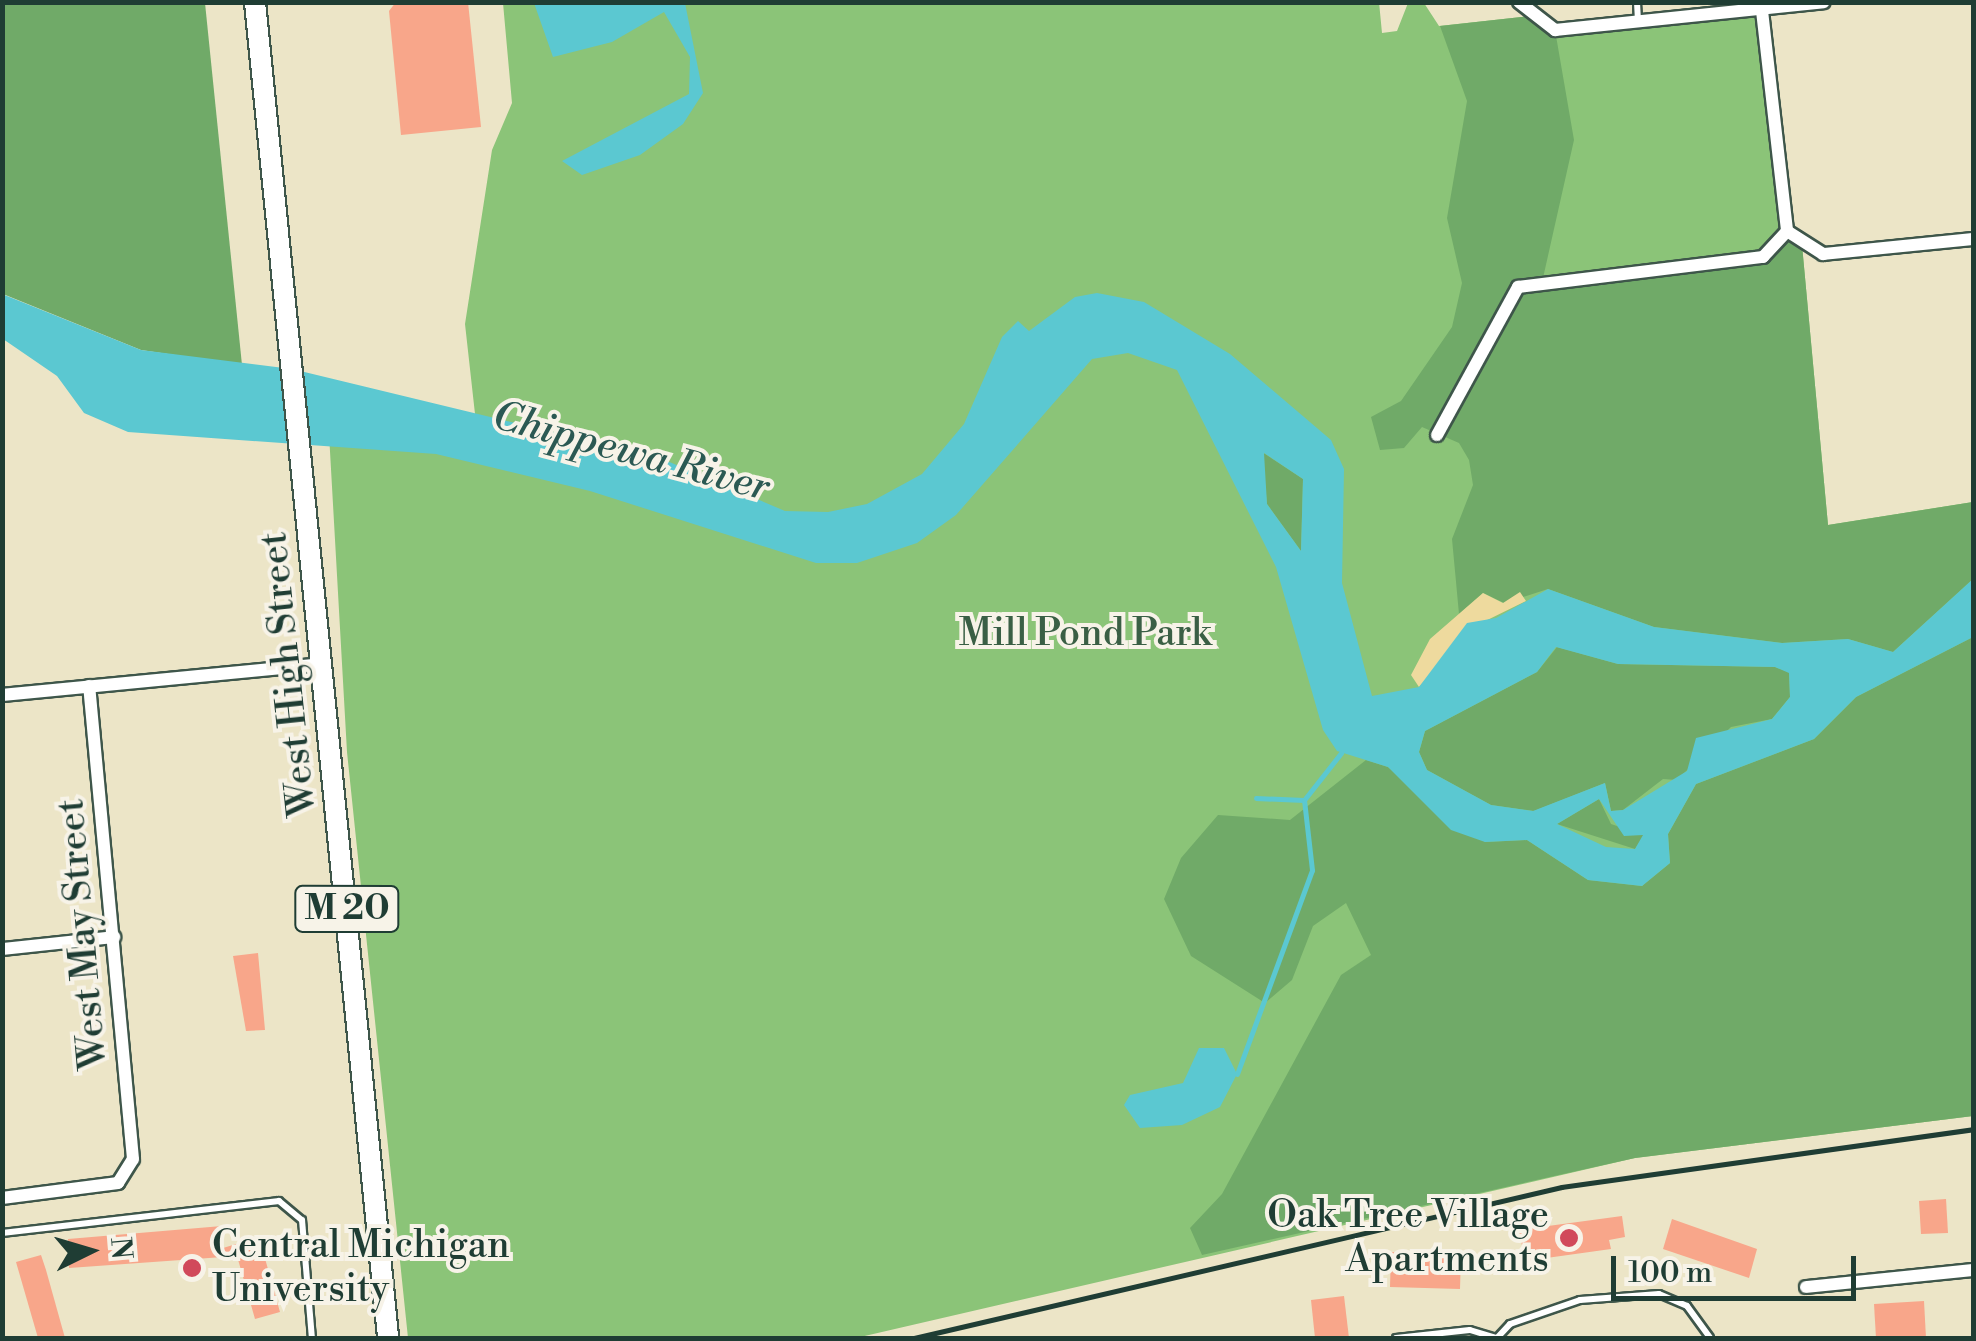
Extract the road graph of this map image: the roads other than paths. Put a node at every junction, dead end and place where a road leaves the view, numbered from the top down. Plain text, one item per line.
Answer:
1 (255, 2) edge
2 (1519, 2) edge
3 (1637, 2) edge
4 (1824, 2) edge
5 (1761, 6) edge
6 (1638, 20) junction
7 (1787, 231) junction
8 (1974, 239) edge
9 (1437, 434) dead end
10 (324, 664) junction
11 (89, 686) junction
12 (2, 695) edge
13 (114, 937) junction
14 (2, 949) edge
15 (2, 1198) edge
16 (2, 1233) edge
17 (1974, 1270) edge
18 (1806, 1287) dead end
19 (312, 1338) edge
20 (388, 1338) edge
21 (1396, 1338) edge
22 (1496, 1338) edge
23 (1710, 1338) edge

1 - 10 main road, West High Street / M 20
2 - 6 street
3 - 6 lane
4 - 5 street
5 - 6 street
5 - 7 street
7 - 8 street
7 - 9 street
10 - 11 street
10 - 20 main road, West High Street / M 20
11 - 12 street
11 - 13 street, West May Street
13 - 14 street
13 - 15 street, West May Street
16 - 19 lane
17 - 18 street
21 - 22 lane
22 - 23 lane

